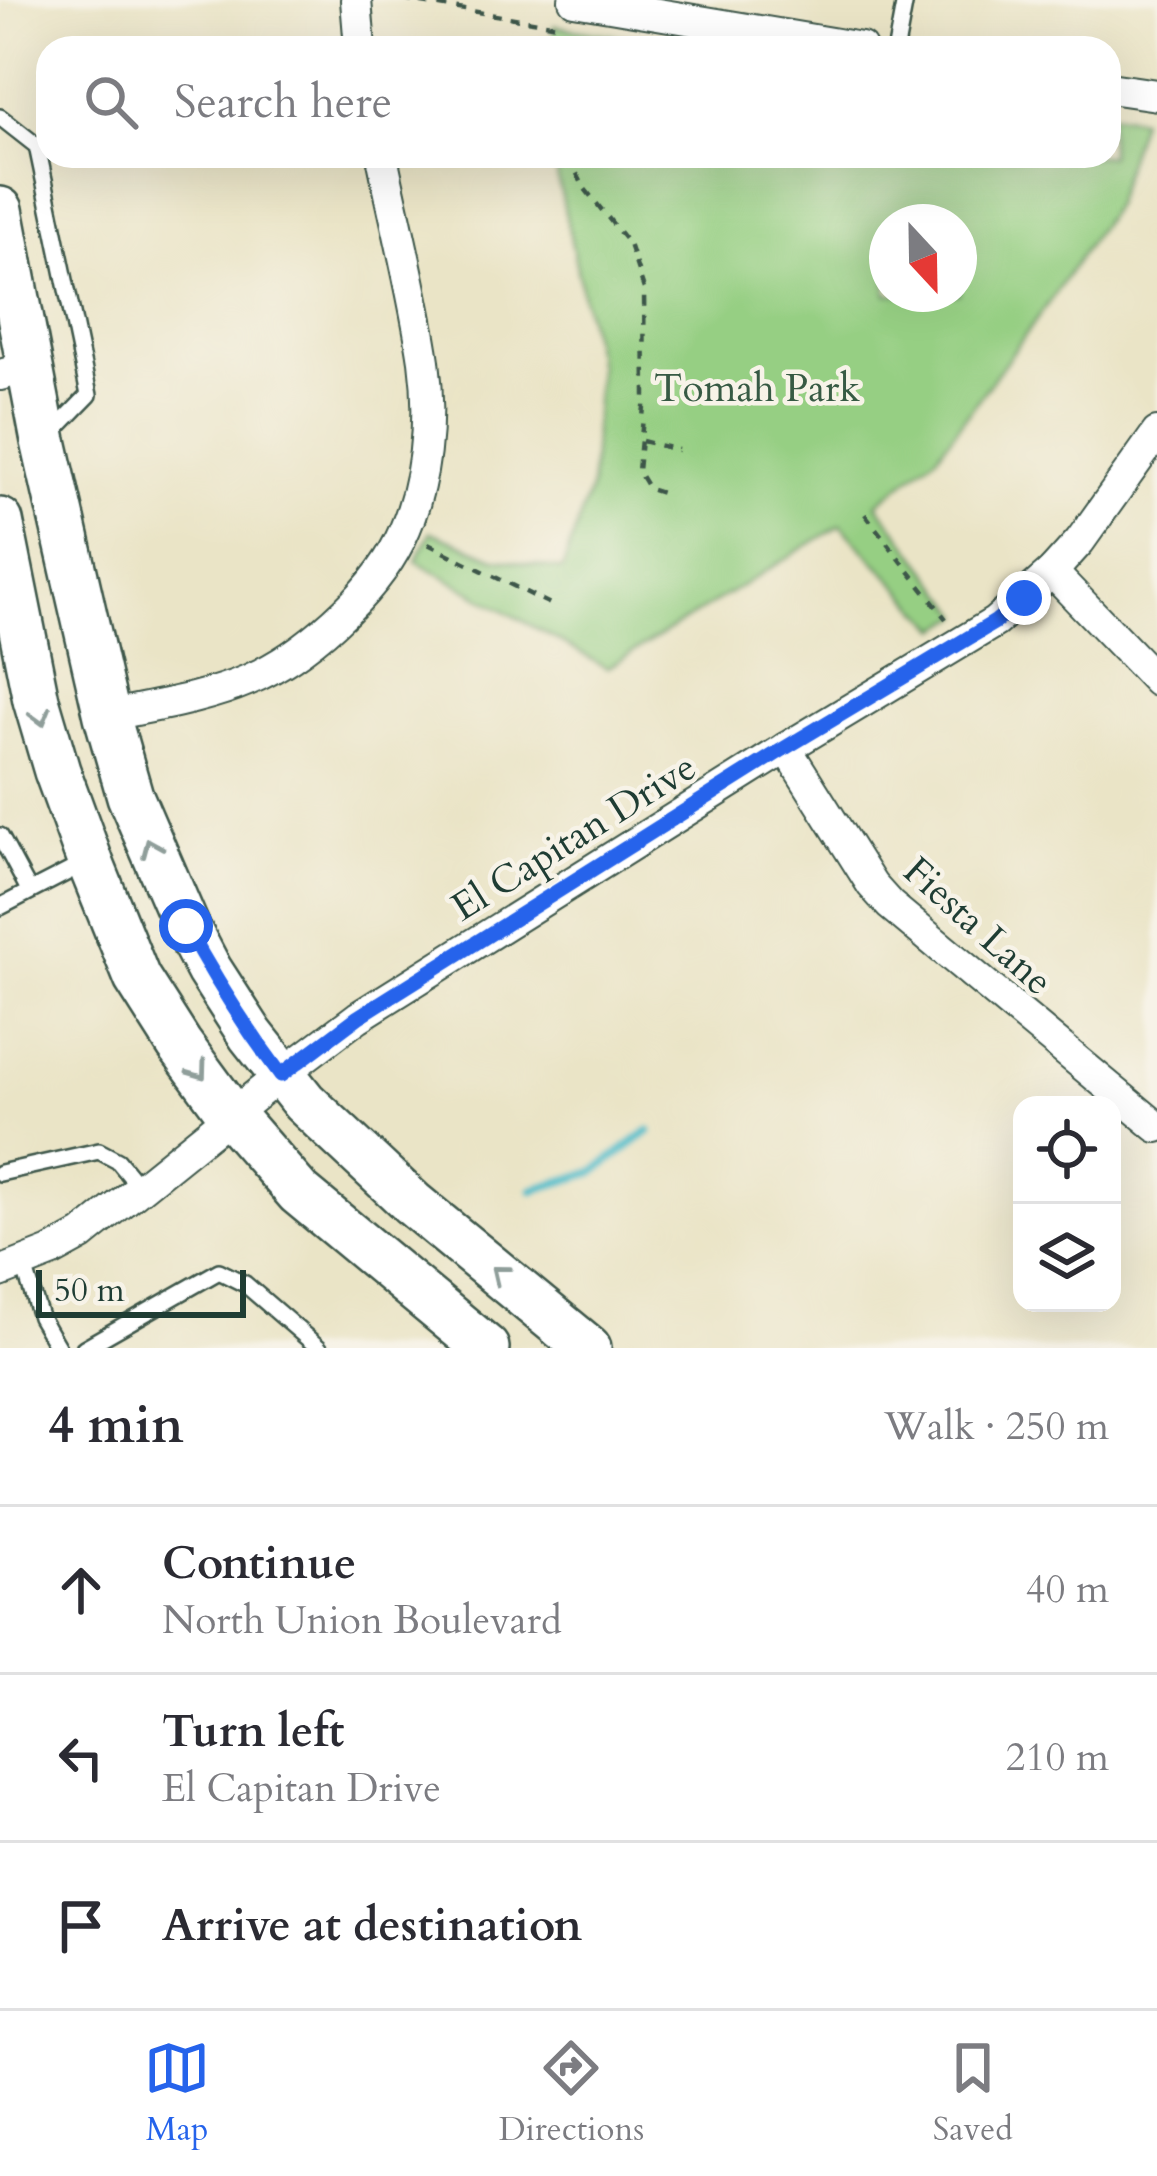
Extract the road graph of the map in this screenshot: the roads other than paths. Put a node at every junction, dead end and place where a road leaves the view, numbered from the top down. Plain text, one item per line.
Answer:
1 (356, 0) edge
2 (904, 0) edge
3 (566, 12) edge
4 (359, 36) edge
5 (763, 36) edge
6 (898, 36) edge
7 (1121, 90) edge
8 (1157, 95) edge
9 (0, 117) edge
10 (36, 145) edge
11 (42, 168) edge
12 (384, 168) edge
13 (0, 210) edge
14 (15, 371) edge
15 (1157, 434) edge
16 (44, 441) junction
17 (0, 521) edge
18 (1052, 572) junction
19 (1157, 681) edge
20 (107, 716) junction
21 (785, 748) junction
22 (0, 836) edge
23 (89, 860) junction
24 (28, 890) junction
25 (0, 907) edge
26 (281, 1075) junction
27 (232, 1116) junction
28 (1157, 1127) edge
29 (0, 1173) edge
30 (141, 1190) junction
31 (11, 1268) edge
32 (58, 1348) edge
33 (84, 1348) edge
34 (320, 1348) edge
35 (486, 1348) edge
36 (588, 1348) edge

1 - 4 street
2 - 6 lane
3 - 5 street
7 - 8 street
9 - 10 lane
11 - 16 lane
12 - 20 street
13 - 14 main road
14 - 16 main road
15 - 18 street, El Capitan Drive
16 - 20 main road
17 -> 23 main road
18 - 19 street
18 - 21 street, El Capitan Drive
26 -> 20 main road
21 - 26 street, El Capitan Drive
21 - 28 street, Fiesta Lane
22 - 24 lane
23 - 24 lane
23 -> 27 main road
24 - 25 lane
26 - 27 street, El Capitan Drive
36 -> 26 main road
27 - 30 street, El Capitan Drive
27 - 35 main road
29 - 30 lane
30 - 31 street, El Capitan Drive
31 - 32 lane
33 - 34 lane

